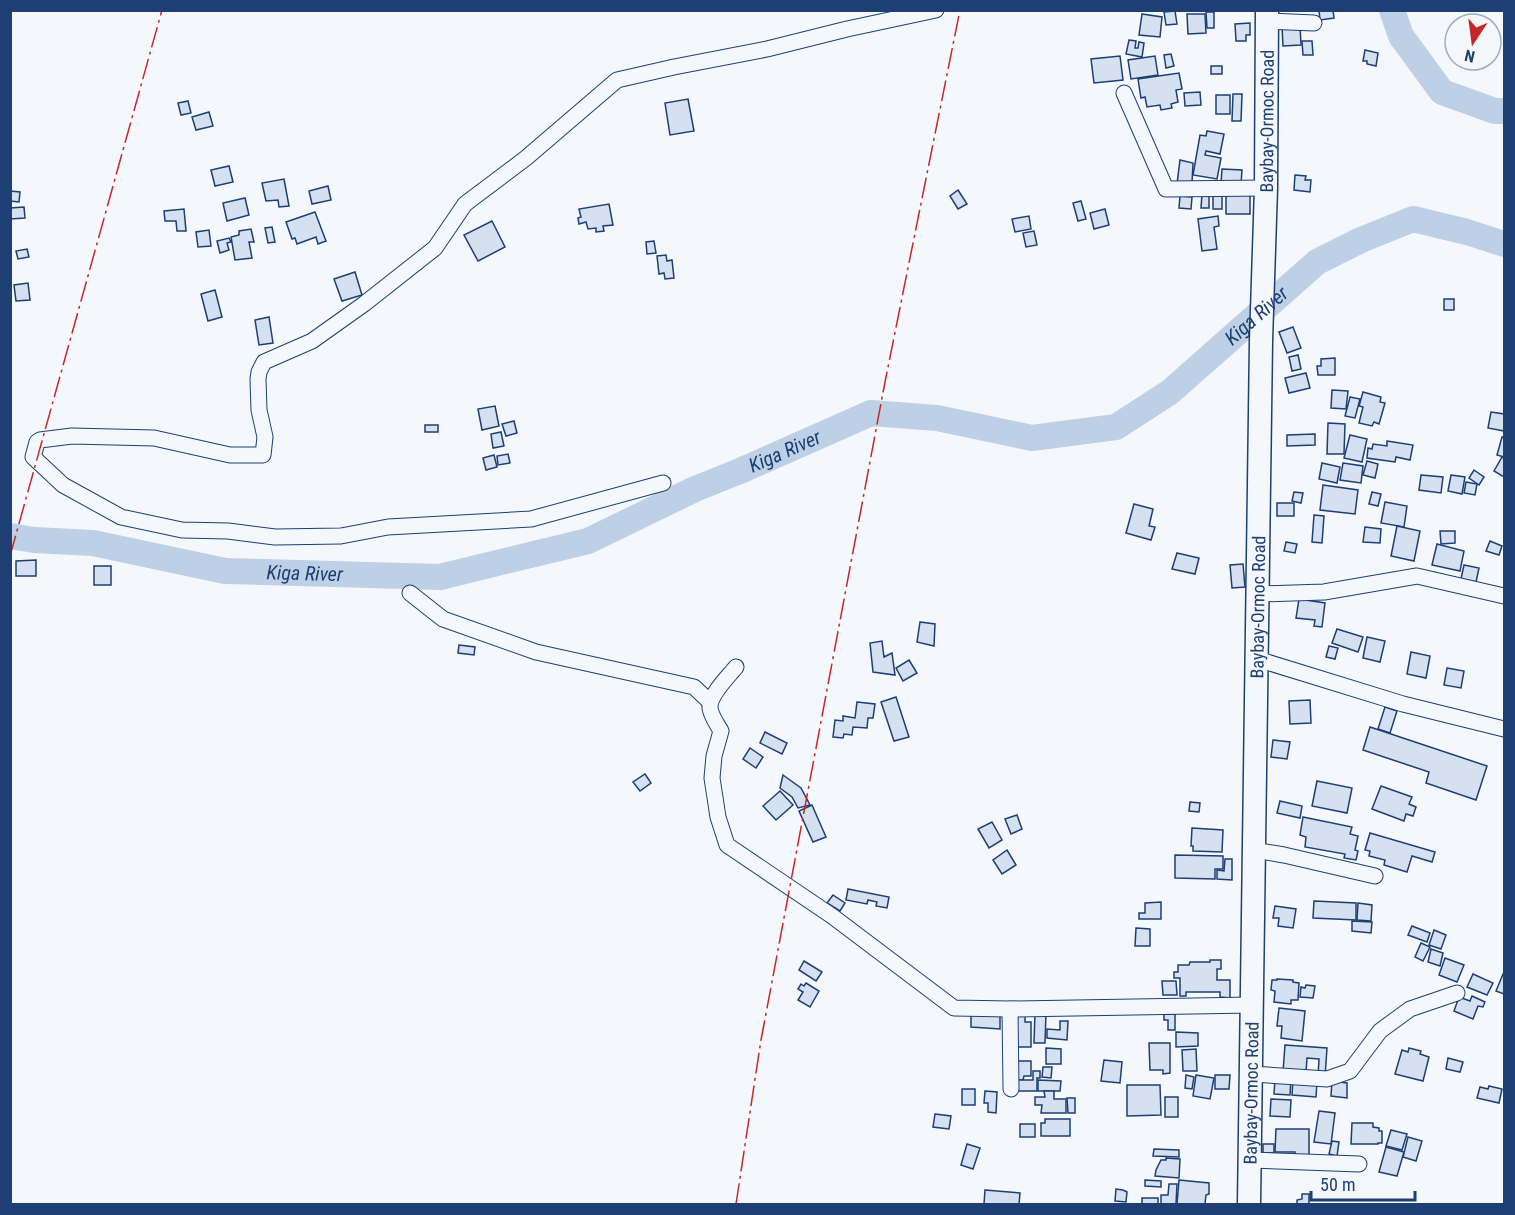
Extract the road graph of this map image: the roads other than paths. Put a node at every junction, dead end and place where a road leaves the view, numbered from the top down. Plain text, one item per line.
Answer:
1 (936, 10) edge
2 (1267, 16) edge
3 (1314, 23) dead end
4 (1124, 93) dead end
5 (1266, 188) junction
6 (663, 483) dead end
7 (410, 593) dead end
8 (1258, 594) junction
9 (1504, 596) edge
10 (1257, 659) junction
11 (736, 667) dead end
12 (710, 702) junction
13 (1504, 729) edge
14 (1254, 850) junction
15 (1375, 876) dead end
16 (1457, 993) dead end
17 (1252, 1005) junction
18 (1010, 1009) junction
19 (1252, 1074) junction
20 (1011, 1089) dead end
21 (1250, 1160) junction
22 (1359, 1164) dead end
23 (1249, 1204) edge

1 - 6 street
2 - 3 street
2 - 5 highway, Baybay-Ormoc Road
4 - 5 street
5 - 8 highway, Baybay-Ormoc Road
7 - 12 street
8 - 9 street
8 - 10 highway, Baybay-Ormoc Road
10 - 13 street
10 - 14 highway, Baybay-Ormoc Road
11 - 12 street
12 - 18 street
14 - 15 street
14 - 17 highway, Baybay-Ormoc Road
16 - 19 street
17 - 18 street
17 - 19 highway, Baybay-Ormoc Road
18 - 20 street
19 - 21 highway, Baybay-Ormoc Road
21 - 22 street
21 - 23 highway, Baybay-Ormoc Road

